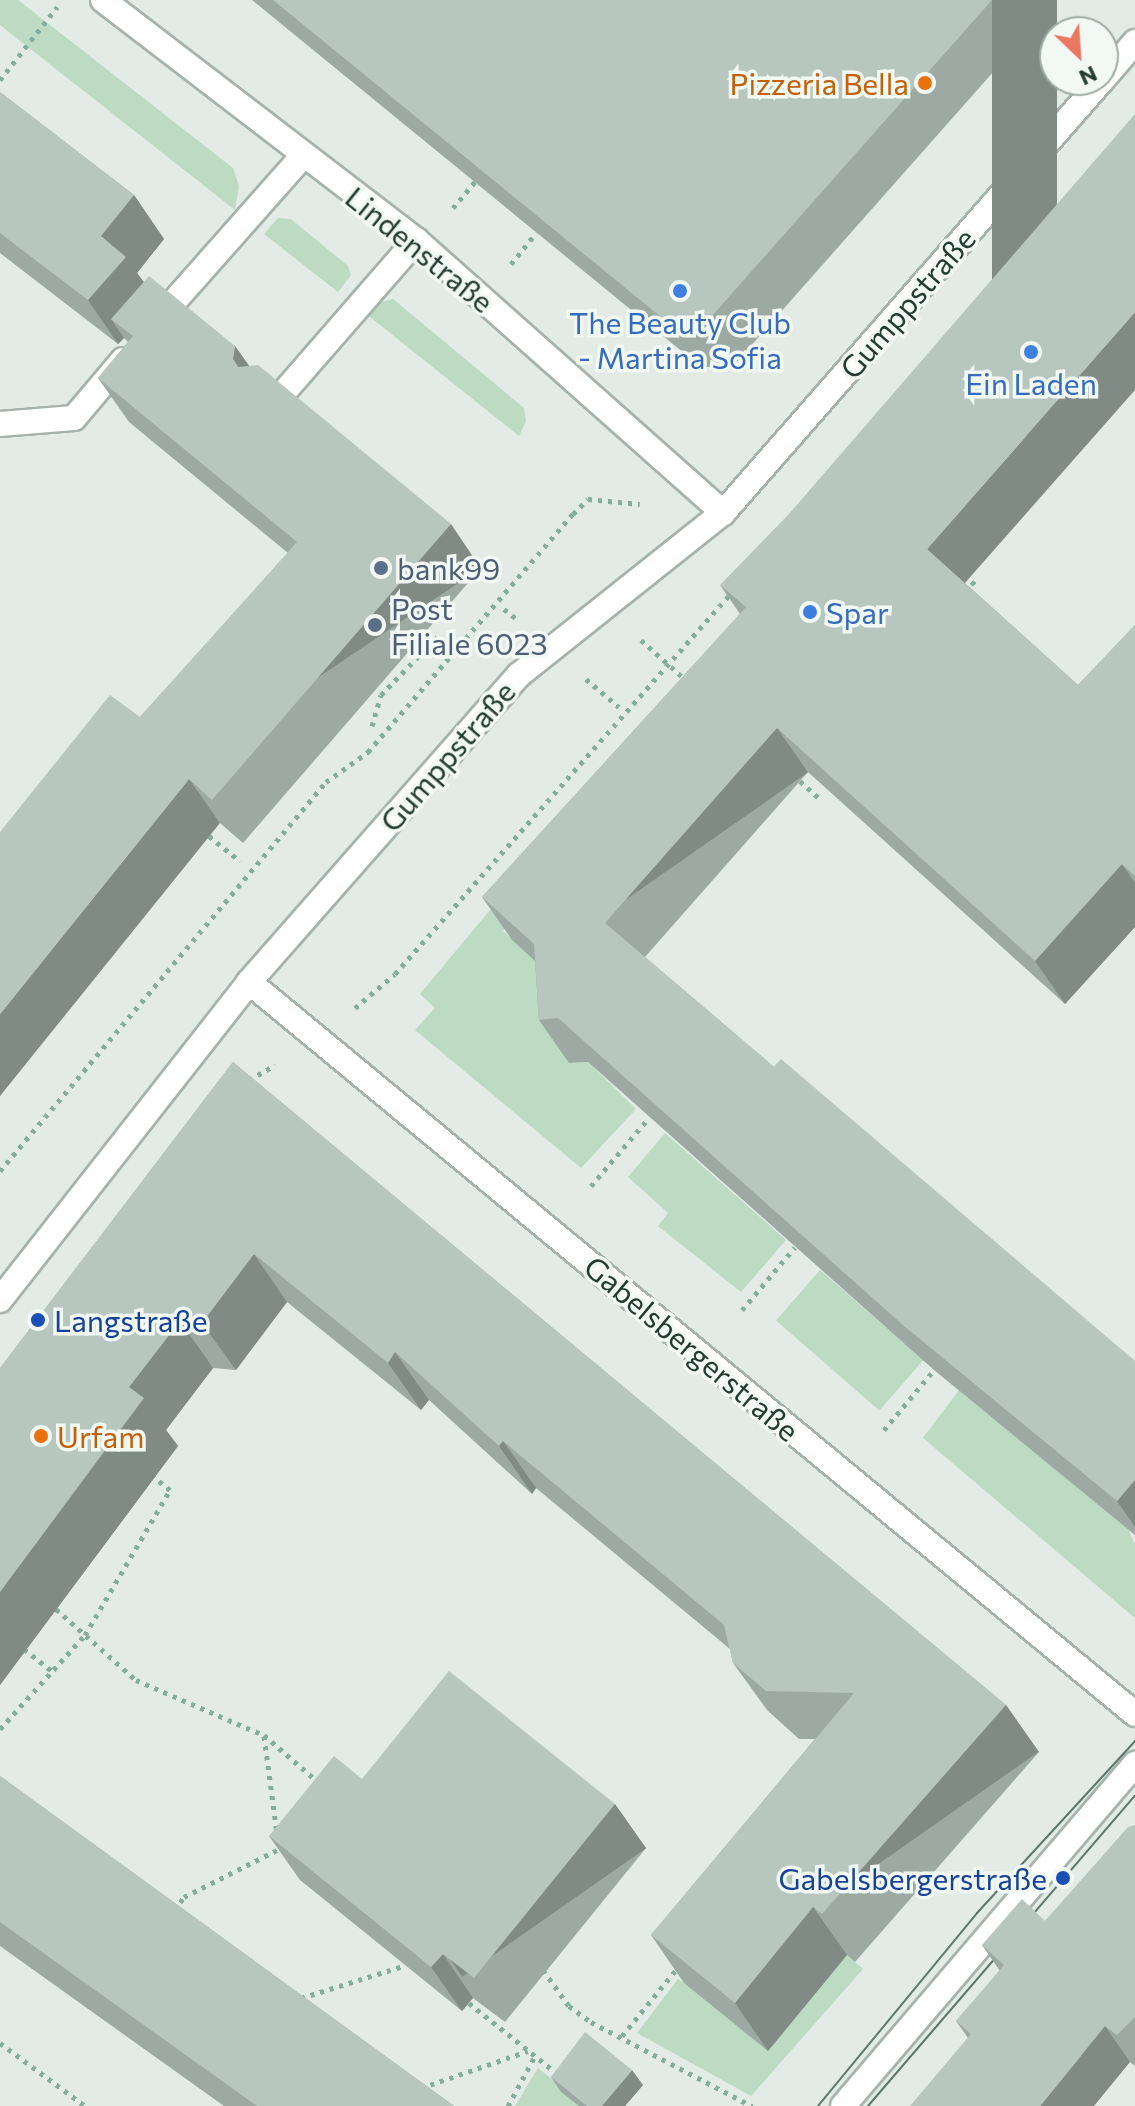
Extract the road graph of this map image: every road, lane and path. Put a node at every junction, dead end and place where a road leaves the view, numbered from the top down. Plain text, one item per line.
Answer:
1 (103, 0) edge
2 (45, 22) dead end
3 (1135, 42) edge
4 (1119, 60) edge
5 (0, 80) edge
6 (1087, 96) edge
7 (303, 156) junction
8 (476, 181) edge
9 (446, 216) dead end
10 (536, 233) edge
11 (416, 240) junction
12 (509, 266) dead end
13 (278, 399) edge
14 (0, 424) edge
15 (588, 499) dead end
16 (723, 513) junction
17 (959, 570) dead end
18 (741, 582) edge
19 (978, 587) dead end
20 (437, 637) dead end
21 (675, 670) dead end
22 (578, 672) dead end
23 (697, 690) edge
24 (619, 707) dead end
25 (372, 726) dead end
26 (800, 781) edge
27 (820, 799) edge
28 (209, 836) edge
29 (240, 861) dead end
30 (395, 974) dead end
31 (249, 982) junction
32 (248, 1080) edge
33 (240, 1086) edge
34 (648, 1119) edge
35 (0, 1171) edge
36 (591, 1186) dead end
37 (795, 1247) edge
38 (0, 1300) edge
39 (742, 1310) dead end
40 (934, 1370) edge
41 (884, 1430) dead end
42 (154, 1477) dead end
43 (56, 1609) dead end
44 (85, 1635) junction
45 (24, 1649) dead end
46 (52, 1671) junction
47 (1135, 1714) edge
48 (0, 1729) edge
49 (264, 1735) junction
50 (1135, 1764) edge
51 (320, 1784) edge
52 (279, 1849) junction
53 (288, 1856) edge
54 (166, 1920) edge
55 (690, 1953) edge
56 (535, 1960) dead end
57 (406, 1965) edge
58 (298, 2002) edge
59 (469, 2003) edge
60 (622, 2036) junction
61 (0, 2043) edge
62 (529, 2050) junction
63 (535, 2056) junction
64 (572, 2086) edge
65 (413, 2097) edge
66 (85, 2106) edge
67 (508, 2106) edge
68 (752, 2106) edge
69 (843, 2106) edge

1 - 7 street, Lindenstraße
2 - 5 path
3 - 4 street, Gumppstraße
6 - 16 street, Gumppstraße
7 - 11 street, Lindenstraße
7 - 14 street
8 - 9 path
10 - 12 path
11 - 13 street
11 - 16 street, Lindenstraße
15 - 35 path
16 - 31 street, Gumppstraße
17 - 19 path
18 - 30 path
20 - 25 path
21 - 23 path
22 - 24 path
26 - 27 path
28 - 29 path
31 - 38 street, Gumppstraße
31 - 47 street, Gabelsbergerstraße
32 - 33 path
34 - 36 path
37 - 39 path
40 - 41 path
42 - 44 path
43 - 44 path
44 - 46 path
44 - 49 path
45 - 46 path
46 - 48 path
49 - 51 path
49 - 52 path
50 - 69 street
52 - 53 path
52 - 54 path
55 - 60 path
56 - 60 path
57 - 58 path
59 - 62 path
60 - 68 path
61 - 66 path
62 - 63 path
62 - 65 path
63 - 64 path
63 - 67 path

